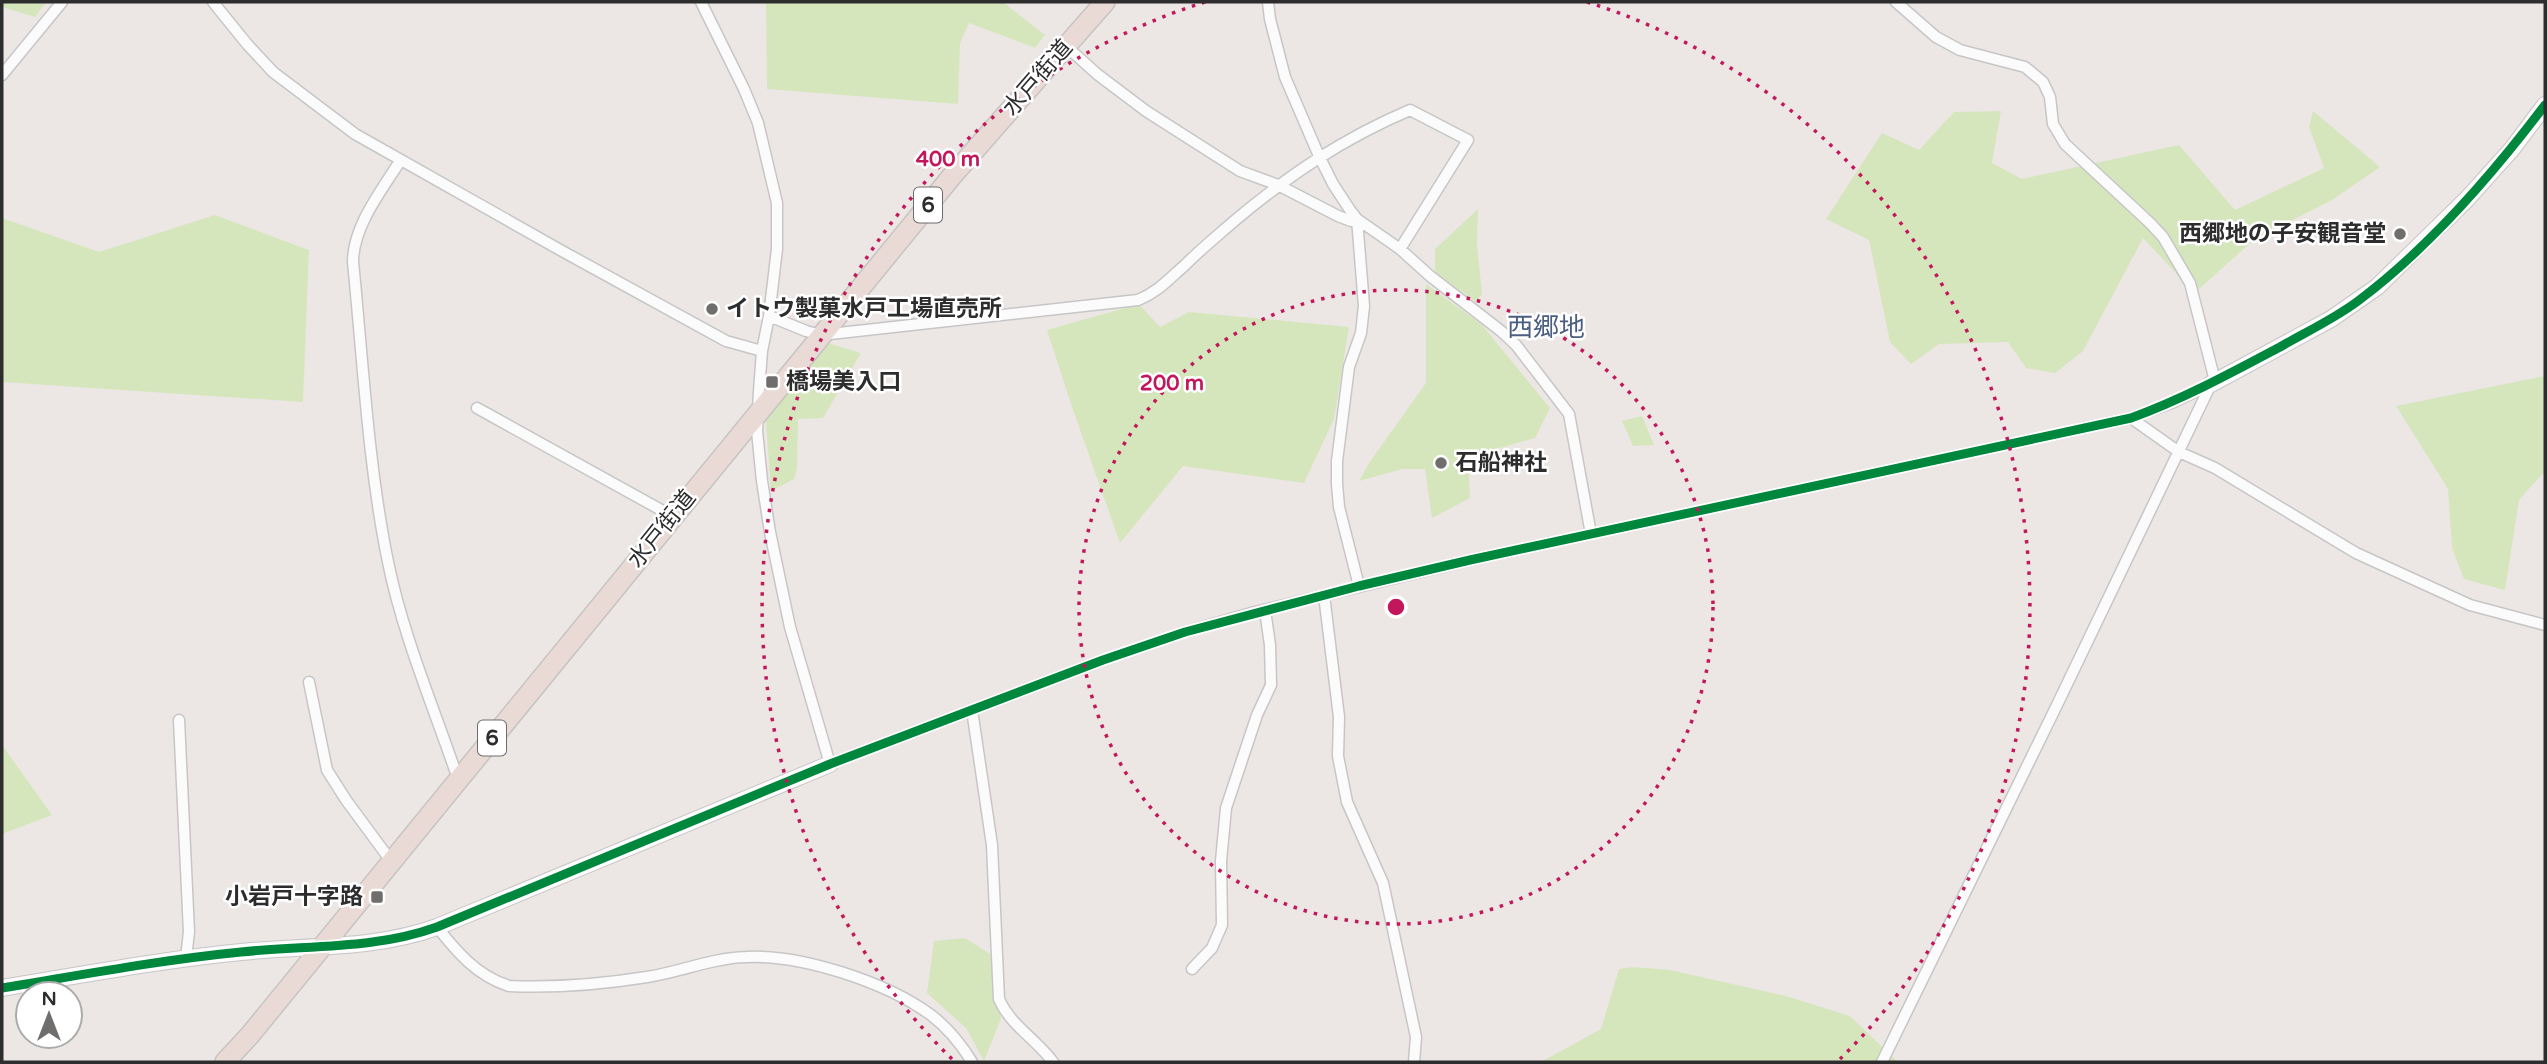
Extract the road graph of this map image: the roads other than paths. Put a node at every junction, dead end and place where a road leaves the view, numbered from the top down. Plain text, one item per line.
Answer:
1 (62, 2) edge
2 (213, 2) edge
3 (701, 2) edge
4 (1105, 2) edge
5 (1268, 2) edge
6 (1896, 2) edge
7 (1066, 46) junction
8 (2, 75) edge
9 (2545, 105) edge
10 (1319, 156) junction
11 (400, 161) junction
12 (1278, 186) junction
13 (1357, 219) junction
14 (1401, 249) junction
15 (769, 316) junction
16 (821, 335) junction
17 (762, 351) junction
18 (2213, 383) junction
19 (477, 408) dead end
20 (758, 413) junction
21 (2131, 418) junction
22 (2179, 452) junction
23 (672, 516) junction
24 (1591, 534) junction
25 (1359, 586) junction
26 (1324, 594) junction
27 (1265, 610) junction
28 (2545, 625) edge
29 (309, 682) dead end
30 (972, 710) junction
31 (179, 720) dead end
32 (830, 764) junction
33 (458, 779) junction
34 (391, 861) junction
35 (437, 927) junction
36 (324, 946) junction
37 (186, 958) junction
38 (1192, 969) dead end
39 (2, 988) edge
40 (225, 1062) edge
41 (972, 1062) edge
42 (1053, 1062) edge
43 (1415, 1062) edge
44 (1882, 1062) edge

1 - 8 street
2 - 11 street
3 - 15 street
4 - 7 highway, 水戸街道 / 6
5 - 10 street
6 - 18 street
7 - 12 street
7 - 16 highway, 水戸街道 / 6
9 - 18 street
10 - 12 street
10 - 13 street
10 - 14 street
11 - 17 street
11 - 33 street
12 - 13 street
12 - 16 street
13 - 14 street
13 - 25 street
14 - 24 street
15 - 16 street
15 - 17 street
16 - 20 highway, 水戸街道 / 6
17 - 20 street
18 - 21 street
18 - 22 street
19 - 23 street
20 - 23 highway, 水戸街道 / 6
20 - 32 street
21 - 22 street
21 - 24 street
22 - 28 street
22 - 44 street
23 - 33 highway, 水戸街道 / 6
24 - 25 street
25 - 26 street
26 - 27 street
26 - 43 street
27 - 30 street
27 - 38 street
29 - 34 street
30 - 32 street
30 - 42 street
31 - 37 street
32 - 35 street
33 - 34 highway, 水戸街道 / 6
34 - 36 highway, 水戸街道 / 6
35 - 36 street
35 - 41 street
36 - 37 street
36 - 40 highway, 水戸街道 / 6
37 - 39 street

